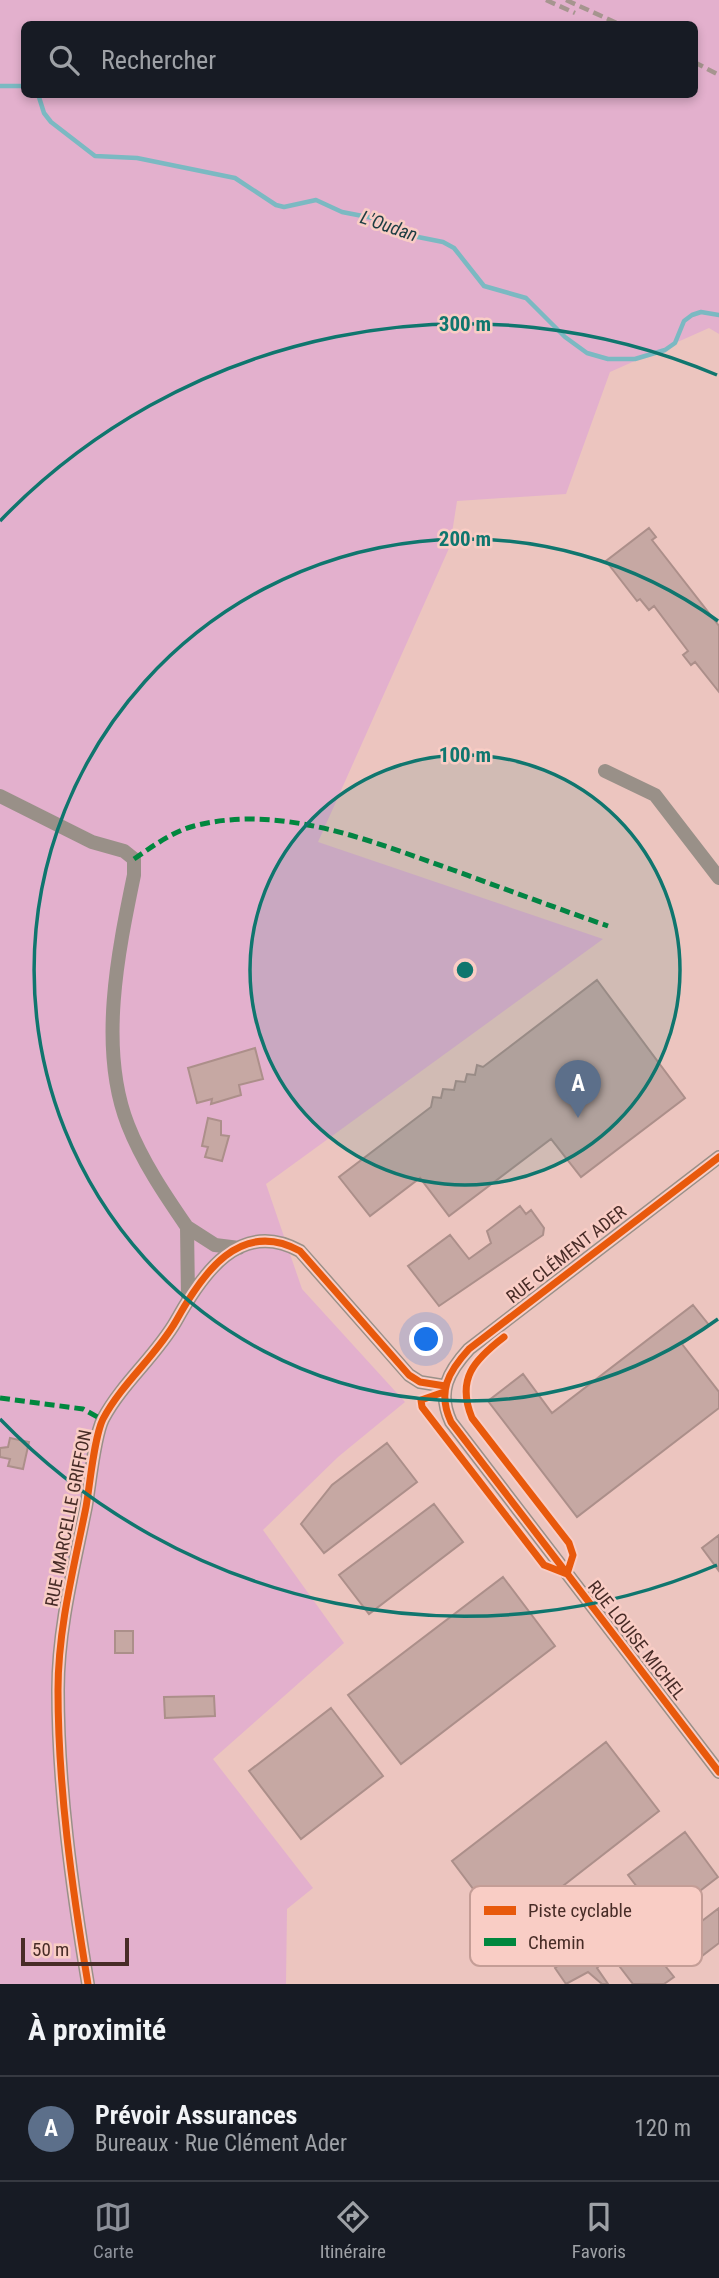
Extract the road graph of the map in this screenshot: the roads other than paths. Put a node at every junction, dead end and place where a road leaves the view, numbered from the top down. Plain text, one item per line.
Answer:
1 (605, 771) dead end
2 (0, 796) edge
3 (719, 878) edge
4 (719, 1157) edge
5 (187, 1227) junction
6 (239, 1248) junction
7 (188, 1296) junction
8 (445, 1386) junction
9 (719, 1772) edge
10 (88, 1984) edge

1 - 3 street
2 - 5 street
4 - 8 street, RUE CLÉMENT ADER
5 - 6 street
5 - 7 street
6 - 7 street, RUE MARCELLE GRIFFON
6 - 8 street, RUE MARCELLE GRIFFON
7 - 10 street, RUE MARCELLE GRIFFON
8 - 9 street, RUE LOUISE MICHEL

